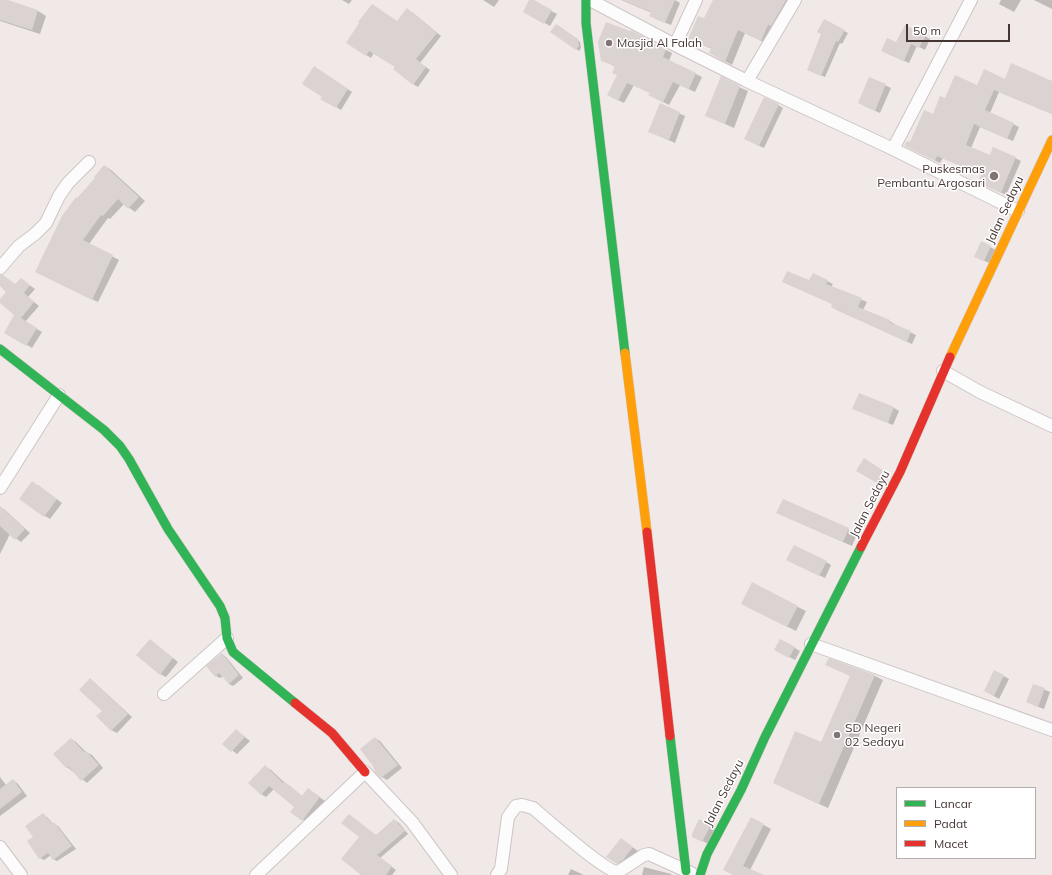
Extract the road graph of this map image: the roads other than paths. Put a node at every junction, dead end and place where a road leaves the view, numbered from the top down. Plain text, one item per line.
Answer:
1 (586, 0) edge
2 (590, 0) edge
3 (696, 0) edge
4 (795, 0) edge
5 (971, 0) edge
6 (675, 45) junction
7 (747, 81) junction
8 (1052, 140) edge
9 (893, 149) junction
10 (89, 162) dead end
11 (1018, 212) junction
12 (0, 268) edge
13 (0, 349) edge
14 (943, 372) junction
15 (59, 395) junction
16 (1052, 426) edge
17 (0, 488) edge
18 (227, 638) junction
19 (811, 644) junction
20 (164, 694) dead end
21 (1052, 730) edge
22 (365, 772) junction
23 (0, 847) edge
24 (691, 873) edge
25 (21, 875) edge
26 (256, 875) edge
27 (451, 875) edge
28 (497, 875) edge
29 (700, 875) edge

1 - 24 street
2 - 6 street
3 - 6 street
4 - 7 street
5 - 9 street
6 - 7 street
7 - 9 street
8 - 11 street, Jalan Sedayu
9 - 11 street
10 - 12 street
11 - 14 street, Jalan Sedayu
13 - 15 street
14 - 16 street
14 - 19 street, Jalan Sedayu
15 - 17 street
15 - 18 street
18 - 20 street
18 - 22 street
19 - 21 street
19 - 29 street, Jalan Sedayu
22 - 26 street
22 - 27 street
23 - 25 street
24 - 28 street

